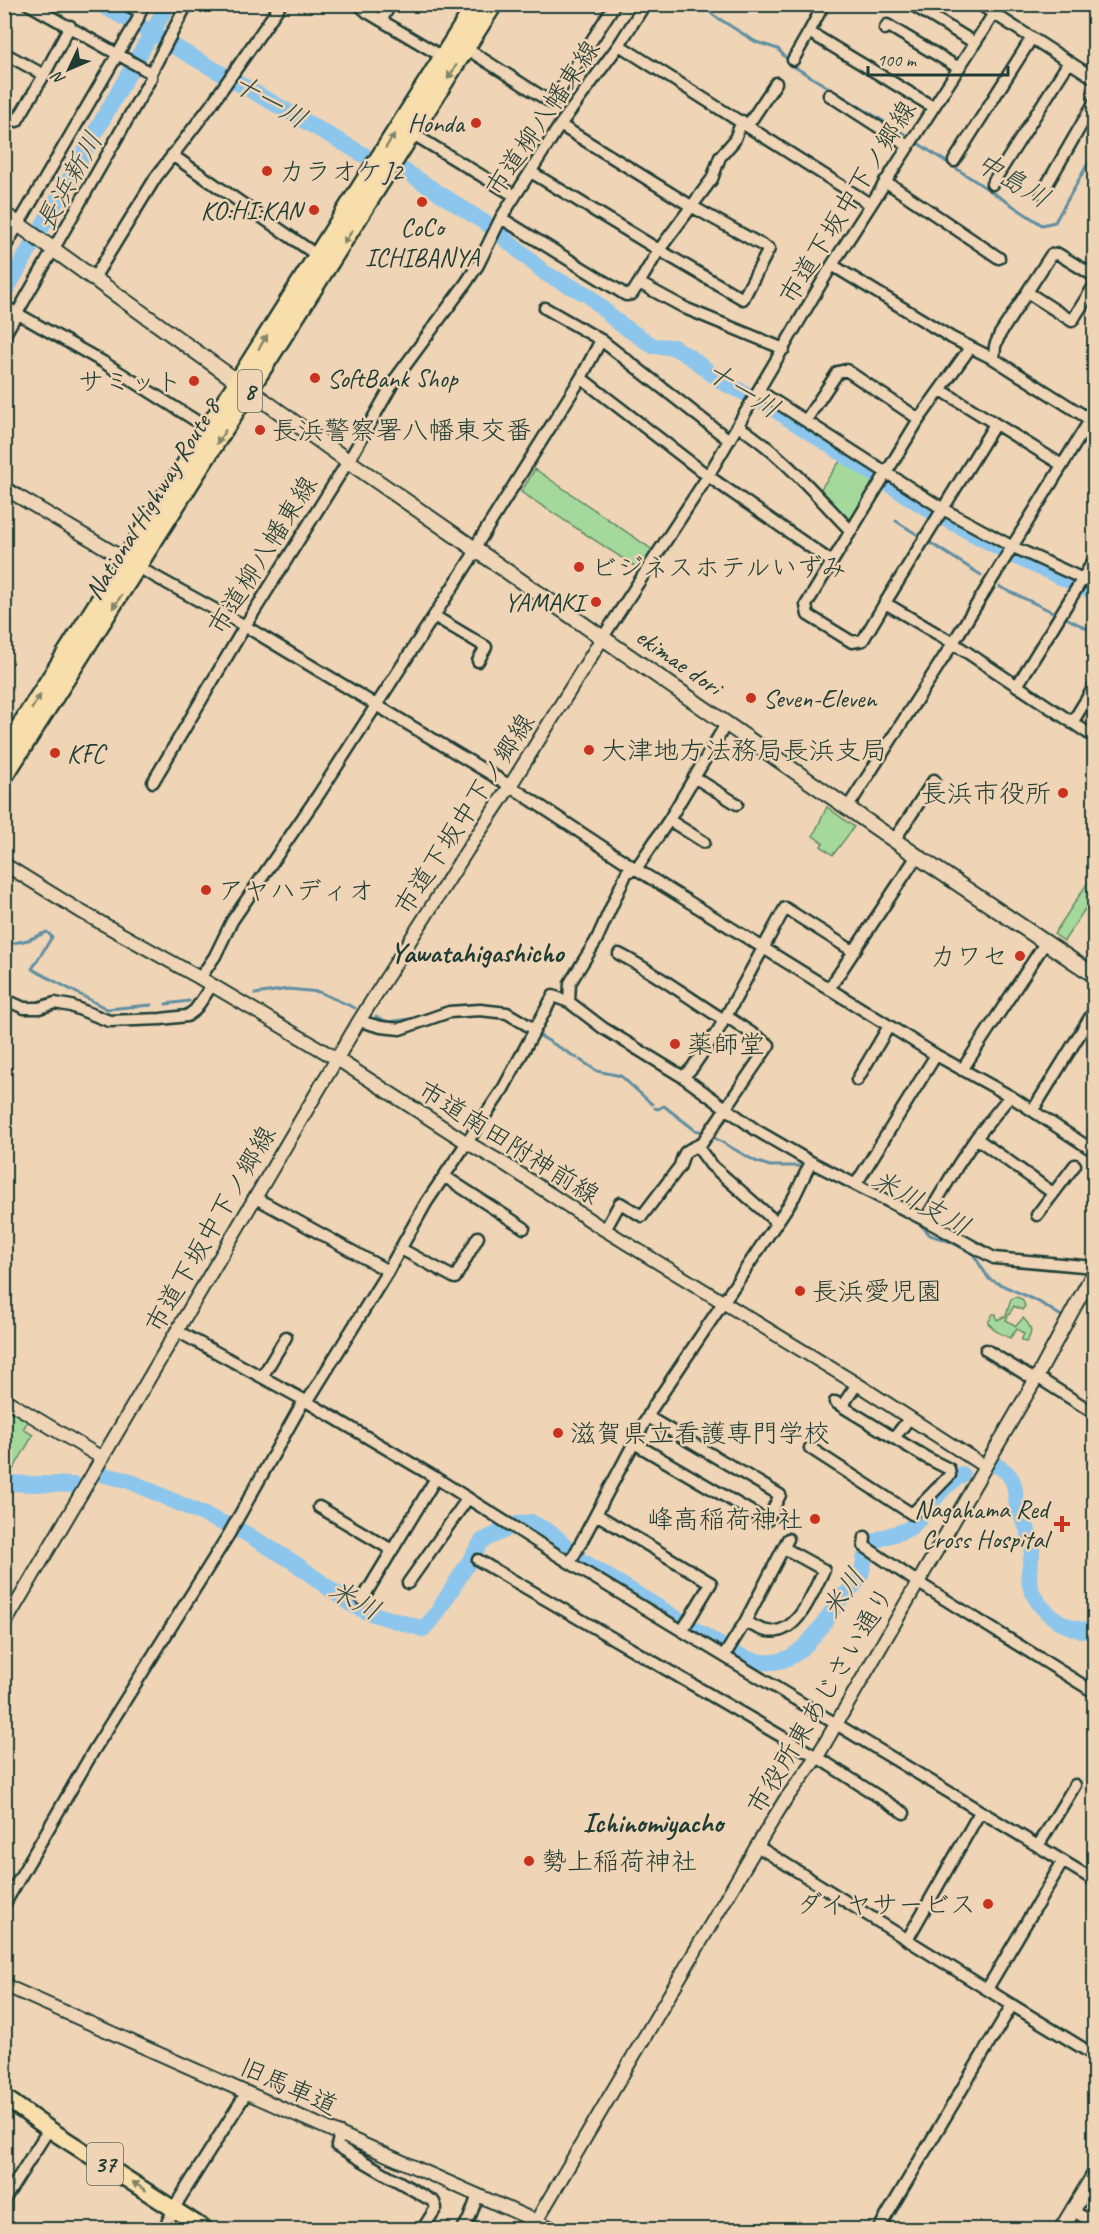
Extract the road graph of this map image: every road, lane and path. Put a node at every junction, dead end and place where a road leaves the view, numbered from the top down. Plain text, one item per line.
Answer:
1 (28, 4) edge
2 (125, 4) edge
3 (188, 4) edge
4 (281, 4) edge
5 (358, 4) edge
6 (391, 4) edge
7 (476, 4) edge
8 (494, 4) edge
9 (615, 4) edge
10 (645, 4) edge
11 (824, 4) edge
12 (911, 4) edge
13 (979, 4) edge
14 (997, 9) edge
15 (138, 16) edge
16 (381, 20) junction
17 (70, 27) junction
18 (885, 29) dead end
19 (809, 32) junction
20 (1031, 39) junction
21 (975, 43) junction
22 (620, 45) junction
23 (467, 49) junction
24 (4, 52) edge
25 (119, 54) junction
26 (443, 57) junction
27 (793, 60) dead end
28 (1069, 62) junction
29 (959, 68) junction
30 (149, 71) junction
31 (44, 75) junction
32 (1095, 78) edge
33 (776, 83) dead end
34 (829, 95) dead end
35 (1095, 103) edge
36 (933, 107) junction
37 (4, 113) edge
38 (745, 123) junction
39 (560, 125) junction
40 (413, 134) junction
41 (911, 141) junction
42 (172, 155) junction
43 (954, 160) dead end
44 (531, 172) junction
45 (885, 181) junction
46 (992, 184) dead end
47 (1042, 193) dead end
48 (516, 196) junction
49 (870, 204) junction
50 (691, 206) junction
51 (4, 214) edge
52 (22, 226) junction
53 (497, 227) junction
54 (51, 248) junction
55 (4, 249) edge
56 (659, 250) junction
57 (318, 255) junction
58 (999, 258) dead end
59 (832, 265) junction
60 (1095, 276) edge
61 (94, 278) junction
62 (639, 283) junction
63 (1095, 286) edge
64 (1028, 292) junction
65 (545, 308) dead end
66 (12, 309) edge
67 (4, 336) edge
68 (601, 340) junction
69 (970, 348) junction
70 (784, 349) junction
71 (994, 359) junction
72 (581, 378) junction
73 (244, 387) junction
74 (941, 390) junction
75 (756, 396) junction
76 (1093, 418) edge
77 (920, 419) junction
78 (806, 420) junction
79 (995, 424) junction
80 (738, 426) junction
81 (209, 429) junction
82 (729, 440) junction
83 (348, 461) junction
84 (1062, 465) junction
85 (708, 476) junction
86 (884, 477) junction
87 (4, 488) edge
88 (940, 513) junction
89 (851, 531) junction
90 (476, 549) junction
91 (1008, 551) junction
92 (1095, 560) edge
93 (832, 562) junction
94 (132, 563) junction
95 (1080, 584) junction
96 (1095, 584) edge
97 (885, 603) junction
98 (434, 616) junction
99 (245, 626) junction
100 (603, 637) junction
101 (953, 643) junction
102 (478, 661) dead end
103 (1017, 686) junction
104 (1095, 687) edge
105 (375, 704) junction
106 (1072, 723) junction
107 (726, 724) junction
108 (1095, 738) edge
109 (4, 752) edge
110 (4, 777) edge
111 (694, 777) junction
112 (934, 780) dead end
113 (153, 782) dead end
114 (510, 786) junction
115 (737, 804) dead end
116 (848, 807) junction
117 (669, 820) junction
118 (895, 839) junction
119 (704, 842) dead end
120 (917, 856) junction
121 (4, 864) edge
122 (636, 869) junction
123 (1045, 943) junction
124 (762, 949) junction
125 (853, 951) junction
126 (619, 954) dead end
127 (1095, 975) edge
128 (200, 978) junction
129 (212, 985) junction
130 (829, 988) junction
131 (4, 999) edge
132 (569, 1002) junction
133 (1095, 1011) edge
134 (725, 1018) junction
135 (359, 1021) junction
136 (889, 1026) junction
137 (534, 1029) junction
138 (936, 1055) junction
139 (337, 1059) junction
140 (962, 1070) junction
141 (683, 1077) junction
142 (857, 1080) dead end
143 (1010, 1096) junction
144 (726, 1108) junction
145 (1033, 1110) junction
146 (976, 1138) junction
147 (466, 1142) junction
148 (697, 1146) junction
149 (1095, 1151) edge
150 (811, 1162) junction
151 (1075, 1165) dead end
152 (444, 1176) junction
153 (856, 1184) junction
154 (1053, 1193) junction
155 (254, 1197) junction
156 (1037, 1215) dead end
157 (925, 1220) junction
158 (776, 1222) junction
159 (524, 1228) dead end
160 (604, 1230) junction
161 (478, 1237) dead end
162 (401, 1249) junction
163 (1095, 1269) edge
164 (388, 1271) junction
165 (723, 1303) junction
166 (177, 1331) junction
167 (286, 1337) dead end
168 (986, 1350) dead end
169 (262, 1377) junction
170 (1036, 1378) junction
171 (857, 1384) junction
172 (4, 1399) edge
173 (305, 1401) junction
174 (1095, 1413) edge
175 (648, 1417) junction
176 (909, 1419) junction
177 (894, 1438) junction
178 (634, 1443) junction
179 (810, 1448) dead end
180 (102, 1458) junction
181 (979, 1462) junction
182 (436, 1478) junction
183 (468, 1498) junction
184 (319, 1507) dead end
185 (596, 1514) junction
186 (867, 1545) dead end
187 (392, 1550) junction
188 (478, 1560) dead end
189 (570, 1563) junction
190 (917, 1582) junction
191 (408, 1583) dead end
192 (362, 1600) dead end
193 (745, 1622) junction
194 (4, 1625) edge
195 (682, 1631) junction
196 (724, 1656) junction
197 (1095, 1692) edge
198 (836, 1724) junction
199 (817, 1757) junction
200 (1075, 1785) dead end
201 (980, 1812) junction
202 (904, 1813) dead end
203 (757, 1846) junction
204 (1038, 1846) junction
205 (1063, 1861) junction
206 (1095, 1866) edge
207 (1091, 1878) edge
208 (4, 1905) edge
209 (907, 1940) junction
210 (4, 1984) edge
211 (987, 1989) junction
212 (1012, 2006) junction
213 (1095, 2055) edge
214 (247, 2092) junction
215 (4, 2097) edge
216 (49, 2129) junction
217 (340, 2133) junction
218 (1095, 2175) edge
219 (478, 2195) junction
220 (4, 2200) edge
221 (174, 2209) junction
222 (1073, 2211) junction
223 (1095, 2223) edge
224 (534, 2225) edge
225 (164, 2229) edge
226 (206, 2229) edge
227 (422, 2229) edge
228 (462, 2229) edge
229 (556, 2229) edge
230 (878, 2229) edge
231 (1061, 2229) edge

1 - 17 street
2 - 15 street
3 - 30 street
4 - 42 street
5 - 16 street
6 - 16 street
7 - 26 highway, National Highway Route 8 / 8
8 - 23 highway, National Highway Route 8 / 8
9 - 23 street
10 - 22 street, 市道柳八幡東線
11 - 19 street
12 - 21 street
13 - 14 street
14 - 20 street
14 - 21 street, 市道下坂中下ノ郷線
15 - 25 street
16 - 26 street
17 - 25 street
17 - 31 street
18 - 29 street
19 - 27 street
19 - 36 street
20 - 28 street
20 - 43 street
21 - 29 street, 市道下坂中下ノ郷線
22 - 38 street
22 - 39 street, 市道柳八幡東線
23 -> 40 highway, National Highway Route 8 / 8
24 - 31 street
25 - 30 street
25 - 52 street
57 -> 26 highway, National Highway Route 8 / 8
28 - 32 street
28 - 46 street
29 - 36 street, 市道下坂中下ノ郷線
30 - 54 street
31 - 37 street
33 - 38 street
34 - 41 street
35 - 47 street
36 - 41 street, 市道下坂中下ノ郷線
38 - 49 street
38 - 50 street
39 - 44 street, 市道柳八幡東線
39 - 50 street
40 - 48 street
40 -> 73 highway, National Highway Route 8 / 8
41 - 45 street, 市道下坂中下ノ郷線
42 - 57 street
42 - 61 street
44 - 48 street, 市道柳八幡東線
44 - 56 street
45 - 49 street, 市道下坂中下ノ郷線
45 - 58 street
48 - 53 street, 市道柳八幡東線
49 - 59 street, 市道下坂中下ノ郷線
50 - 56 street
50 - 56 street
51 - 52 main road, ekimae dori
52 - 54 main road, ekimae dori
52 - 55 street
53 - 62 street
53 - 83 street, 市道柳八幡東線
54 - 61 main road, ekimae dori
54 - 66 street
56 - 62 street
73 -> 57 highway, National Highway Route 8 / 8
59 - 69 street
59 - 70 street, 市道下坂中下ノ郷線
60 - 64 street
61 - 73 main road, ekimae dori
62 - 70 street
63 - 64 street
64 - 71 street
65 - 68 street
66 - 67 street
66 - 81 street
68 - 72 street
68 - 82 street
69 - 71 street
69 - 74 street
70 - 75 street, 市道下坂中下ノ郷線
71 - 76 street
72 - 85 street
72 - 90 street
73 - 81 highway, National Highway Route 8 / 8
73 - 83 main road, ekimae dori
73 -> 94 highway, National Highway Route 8 / 8
74 - 77 street
74 - 79 street
75 - 78 street
75 - 80 street, 市道下坂中下ノ郷線
76 - 84 street
77 - 78 street
77 - 86 street
78 - 86 street
79 - 84 street
79 - 88 street
80 - 82 street, 市道下坂中下ノ郷線
80 - 89 street
81 - 94 highway, National Highway Route 8 / 8
82 - 85 street, 市道下坂中下ノ郷線
83 - 90 main road, ekimae dori
83 - 99 street, 市道柳八幡東線
84 - 91 street
85 - 93 street
85 - 100 street, 市道下坂中下ノ郷線
86 - 88 street
86 - 89 street
87 - 94 street
88 - 91 street
88 - 97 street
89 - 93 street
90 - 98 street
90 - 100 main road, ekimae dori
91 - 95 street
91 - 101 street
92 - 95 street
93 - 97 street
94 - 99 street
109 -> 94 highway, National Highway Route 8 / 8
94 -> 110 highway, National Highway Route 8 / 8
95 - 96 street
95 - 103 street
97 - 101 street
98 - 102 street
98 - 105 street
99 - 105 street
99 - 113 street, 市道柳八幡東線
100 - 107 main road, ekimae dori
100 - 114 street, 市道下坂中下ノ郷線
101 - 103 street
101 - 116 street
103 - 106 street
104 - 106 street
105 - 114 street
105 - 128 street
106 - 108 street
107 - 111 street
107 - 116 main road, ekimae dori
111 - 115 street
111 - 117 street
112 - 118 street
114 - 122 street
114 - 135 street, 市道下坂中下ノ郷線
116 - 118 main road, ekimae dori
117 - 119 street
117 - 122 street
118 - 120 main road, ekimae dori
120 - 123 main road, ekimae dori
120 - 125 street
121 - 128 street, 市道南田附神前線
122 - 124 street
122 - 132 street
123 - 127 main road, ekimae dori
123 - 140 street
124 - 125 street
124 - 130 street
124 - 134 street
125 - 130 street
126 - 134 street
128 - 129 street, 市道南田附神前線
129 - 131 street
129 - 139 street, 市道南田附神前線
130 - 136 street
132 - 137 street
132 - 141 street
133 - 145 street
134 - 141 street
134 - 144 street
135 - 137 street
135 - 139 street, 市道下坂中下ノ郷線
136 - 138 street
136 - 142 street
137 - 147 street
138 - 140 street
138 - 153 street
139 - 147 street, 市道南田附神前線
139 - 155 street, 市道下坂中下ノ郷線
140 - 143 street
141 - 144 street
143 - 145 street
143 - 146 street
144 - 148 street
144 - 150 street
145 - 149 street
146 - 154 street
146 - 157 street
147 - 152 street
147 - 160 street, 市道南田附神前線
148 - 158 street
148 - 160 street
150 - 153 street
150 - 158 street
151 - 154 street
152 - 159 street
152 - 162 street
153 - 157 street
154 - 156 street
155 - 164 street
155 - 166 street, 市道下坂中下ノ郷線
157 - 163 street
158 - 165 street
160 - 165 street, 市道南田附神前線
161 - 162 street
162 - 164 street
163 - 170 street, 市役所東あじさい通り
164 - 173 street
165 - 171 street, 市道南田附神前線
165 - 175 street
166 - 169 street
166 - 180 street, 市道下坂中下ノ郷線
167 - 169 street
168 - 170 street
169 - 173 street
170 - 174 street
170 - 181 street, 市役所東あじさい通り
170 - 181 street
171 - 176 street, 市道南田附神前線
171 - 177 street
172 - 180 street
173 - 182 street
173 - 208 street
175 - 178 street
175 - 178 street
176 - 177 street
176 - 181 street, 市道南田附神前線
177 - 179 street
178 - 185 street
180 - 194 street, 市道下坂中下ノ郷線
181 - 190 street, 市役所東あじさい通り
182 - 183 street
182 - 187 street
183 - 189 street
183 - 191 street
184 - 187 street
185 - 189 street
185 - 195 street
186 - 190 street
187 - 192 street
188 - 199 street
189 - 195 street
190 - 197 street
190 - 198 street, 市役所東あじさい通り
193 - 193 street
193 - 196 street
195 - 196 street
196 - 198 street
198 - 199 street, 市役所東あじさい通り
198 - 201 street
199 - 202 street
199 - 203 street, 市役所東あじさい通り
200 - 204 street
201 - 204 street
201 - 209 street
203 - 209 street
203 - 224 street, 市役所東あじさい通り
204 - 205 street
205 - 207 street
205 - 211 street
206 - 207 street
209 - 211 street
210 - 214 street, 旧馬車道
211 - 212 street
212 - 213 street
212 - 230 street
214 - 217 street, 旧馬車道
214 - 221 street
215 - 216 main road, 37
216 - 220 street
221 -> 216 main road, 37
217 - 219 street, 旧馬車道
217 - 227 street
218 - 222 main road
219 - 224 street, 旧馬車道
219 - 228 street
221 - 225 street
221 - 226 main road, 37
222 - 223 street
222 - 231 main road
224 - 229 street, 旧馬車道

